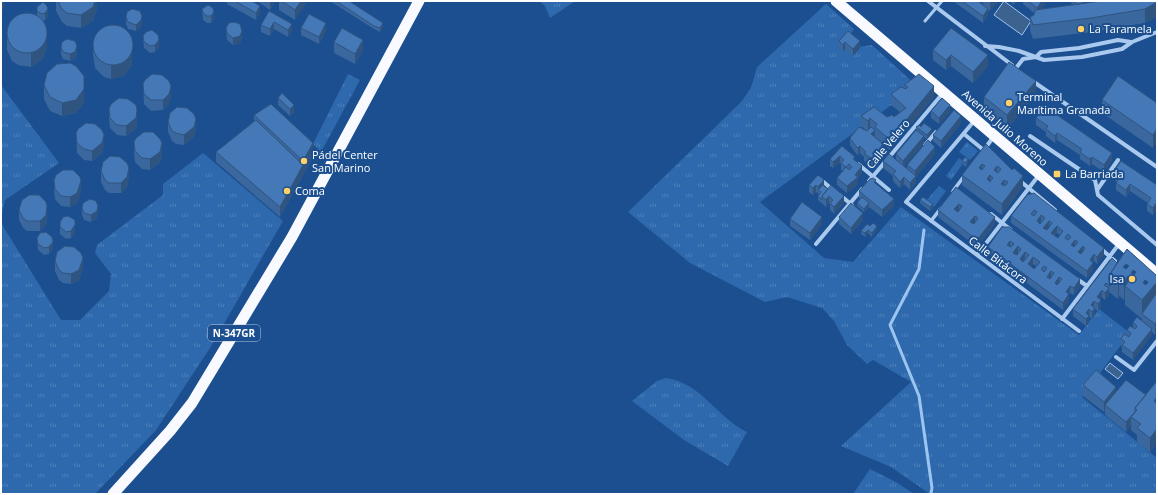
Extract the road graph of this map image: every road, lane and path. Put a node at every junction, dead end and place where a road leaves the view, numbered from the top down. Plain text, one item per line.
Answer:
1 (419, 1) edge
2 (836, 1) edge
3 (928, 1) edge
4 (942, 1) edge
5 (936, 8) junction
6 (925, 21) dead end
7 (1157, 32) edge
8 (1132, 42) junction
9 (985, 46) junction
10 (1036, 57) junction
11 (1016, 68) junction
12 (1022, 73) edge
13 (1028, 78) edge
14 (943, 92) junction
15 (976, 120) junction
16 (939, 129) edge
17 (964, 134) junction
18 (994, 136) junction
19 (1030, 136) dead end
20 (924, 147) edge
21 (984, 150) junction
22 (989, 155) edge
23 (980, 156) edge
24 (888, 158) junction
25 (1118, 160) dead end
26 (856, 162) edge
27 (893, 162) edge
28 (1157, 167) edge
29 (967, 173) edge
30 (1039, 175) junction
31 (873, 176) junction
32 (820, 179) edge
33 (1017, 179) edge
34 (1029, 188) junction
35 (890, 190) dead end
36 (1097, 190) junction
37 (950, 196) edge
38 (945, 202) edge
39 (850, 203) junction
40 (855, 208) edge
41 (984, 209) edge
42 (1057, 212) edge
43 (931, 221) junction
44 (1002, 222) junction
45 (1014, 232) edge
46 (816, 244) dead end
47 (1119, 244) junction
48 (1157, 245) edge
49 (1098, 247) edge
50 (977, 255) junction
51 (1109, 256) junction
52 (1121, 266) edge
53 (1155, 275) edge
54 (1074, 277) edge
55 (1086, 286) junction
56 (1062, 319) junction
57 (1079, 331) dead end
58 (1157, 340) edge
59 (1116, 357) dead end
60 (112, 494) edge

1 - 60 highway, N-347GR
2 - 14 highway, Avenida Julio Moreno
3 - 5 street
4 - 5 lane
5 - 6 lane
5 - 9 street
7 - 8 street
8 - 10 street
8 - 10 street
9 - 10 street
9 - 11 street
10 - 11 street
11 - 12 street
13 - 28 street
14 - 15 highway, Avenida Julio Moreno
14 - 24 street, Calle Velero
15 - 17 street
15 - 18 highway, Avenida Julio Moreno
16 - 20 street
17 - 21 street
17 - 43 street, Calle Bitácora
18 - 21 street
18 - 30 highway, Avenida Julio Moreno
19 - 36 street
21 - 22 street
21 - 23 street
24 - 27 street
24 - 31 street, Calle Velero
25 - 36 street
26 - 31 street
29 - 37 street
30 - 34 street
30 - 47 highway, Avenida Julio Moreno
31 - 35 street
31 - 39 street, Calle Velero
32 - 39 street
33 - 34 street
34 - 42 street
34 - 44 street
36 - 48 street
38 - 43 street
39 - 40 street
39 - 46 street, Calle Velero
41 - 44 street
43 - 50 street, Calle Bitácora
44 - 45 street
44 - 50 street
47 - 51 street
47 - 53 highway, Avenida Julio Moreno
49 - 51 street
50 - 56 street, Calle Bitácora
51 - 52 street
51 - 55 street
54 - 55 street
55 - 56 street
56 - 57 street, Calle Bitácora
58 - 59 street

